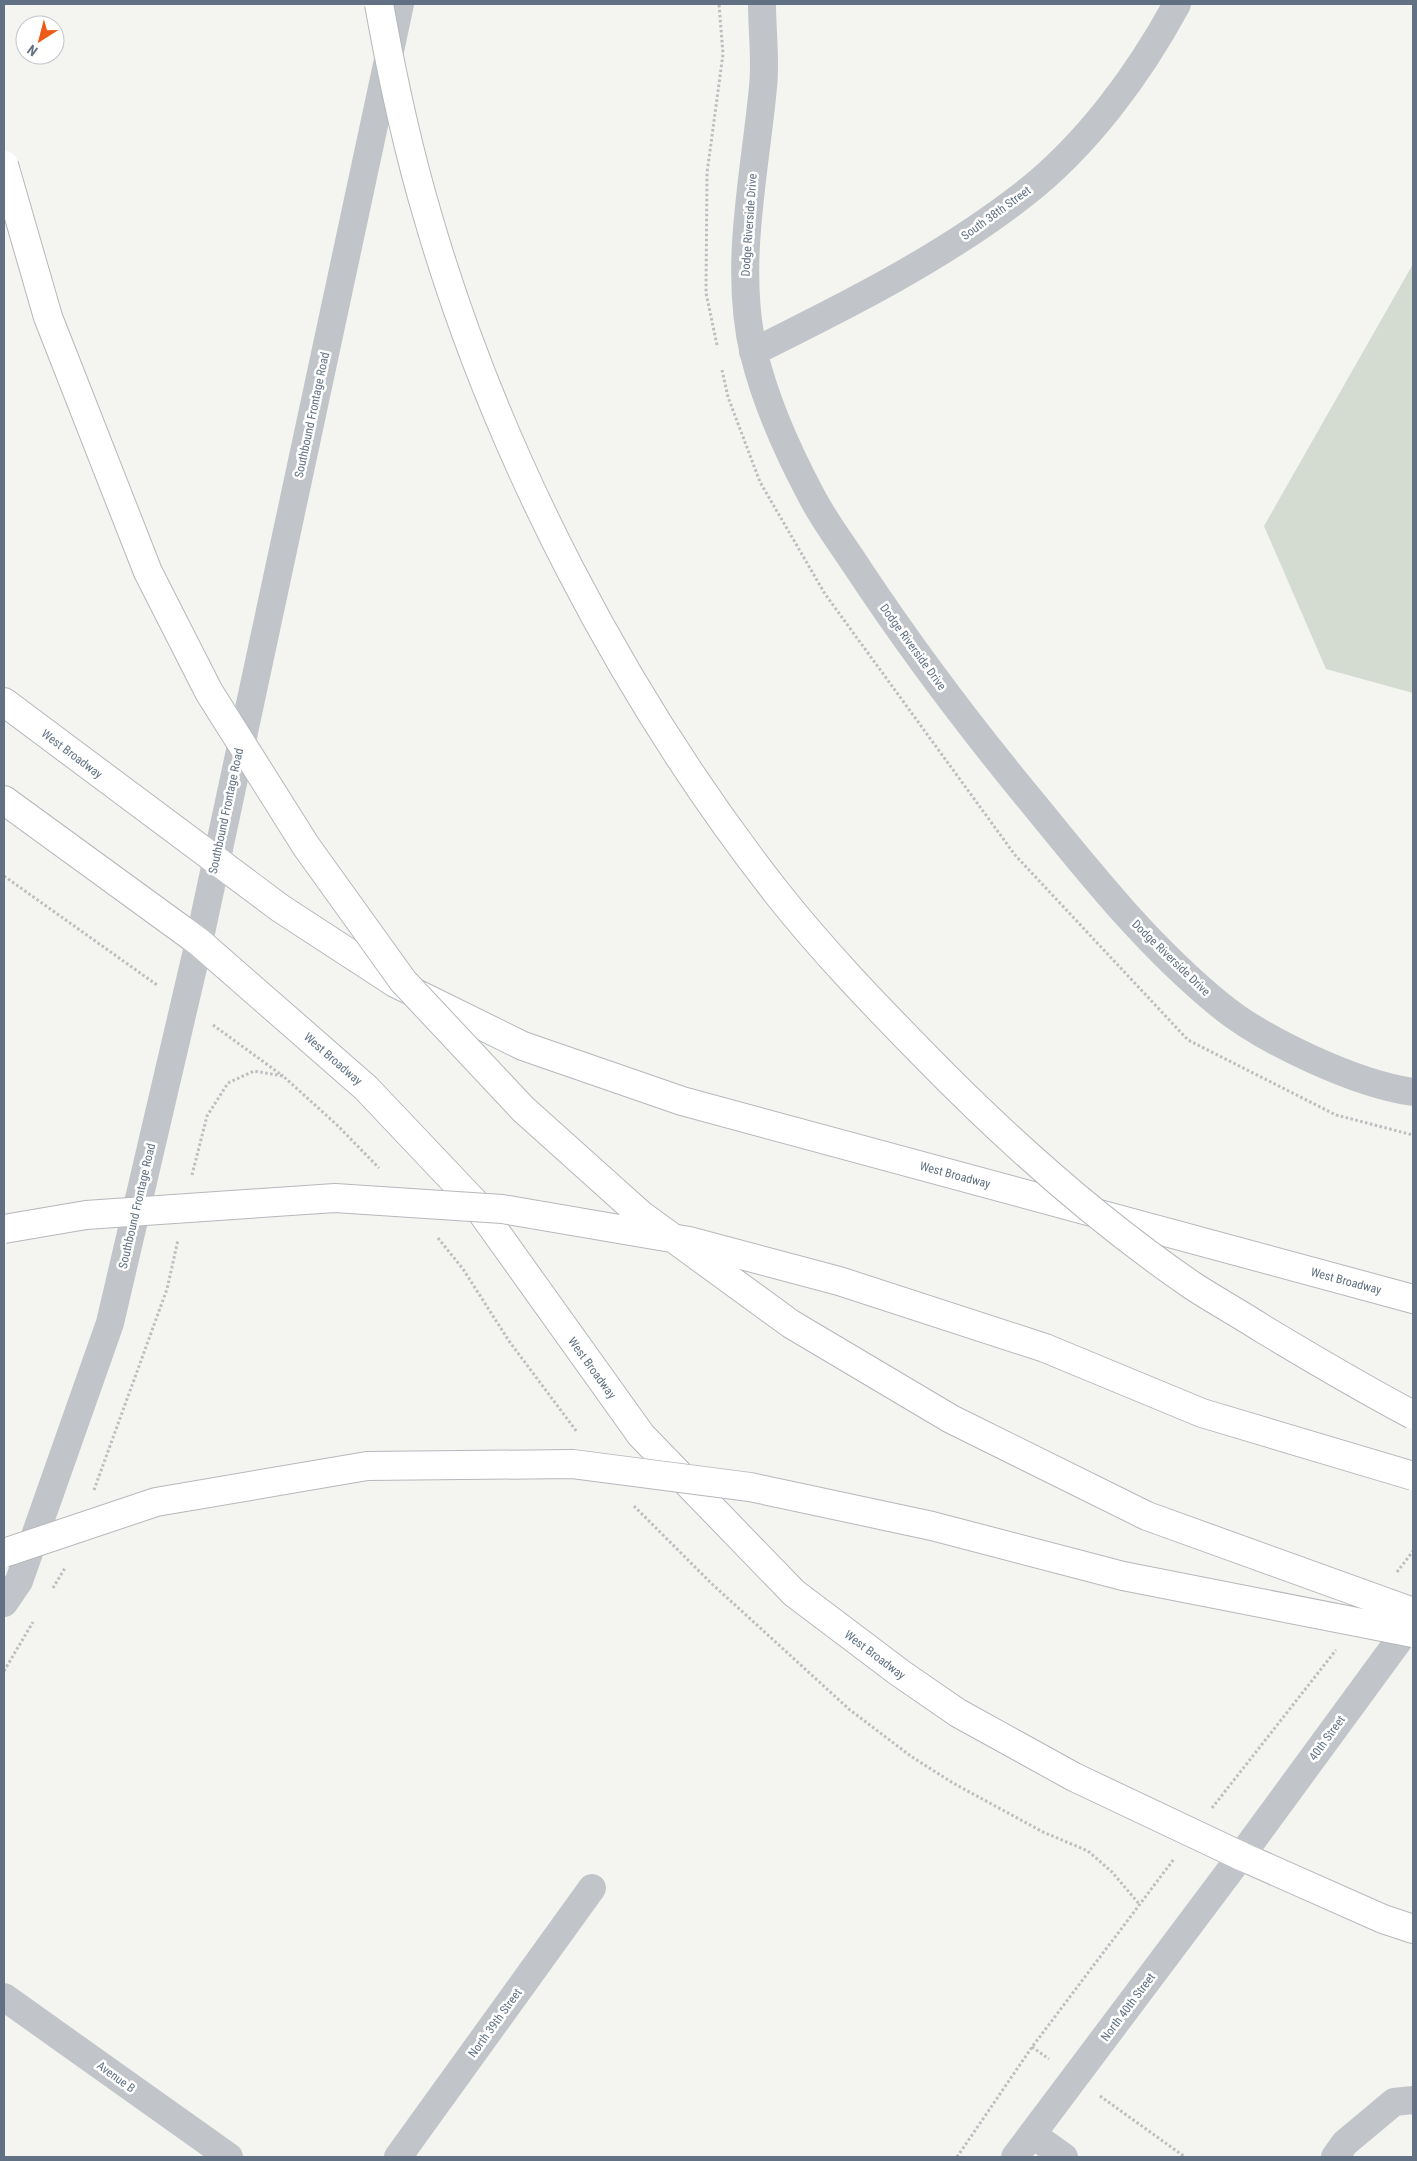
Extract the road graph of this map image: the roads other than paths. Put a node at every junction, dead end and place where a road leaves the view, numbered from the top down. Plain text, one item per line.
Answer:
1 (379, 4) edge
2 (400, 4) edge
3 (762, 4) edge
4 (1177, 4) edge
5 (4, 165) edge
6 (753, 352) junction
7 (4, 702) edge
8 (4, 800) edge
9 (215, 862) junction
10 (199, 942) junction
11 (1413, 1092) edge
12 (4, 1229) edge
13 (1413, 1299) edge
14 (1413, 1415) edge
15 (1413, 1476) edge
16 (4, 1553) edge
17 (4, 1603) edge
18 (1413, 1612) edge
19 (1413, 1620) edge
20 (1413, 1633) edge
21 (1241, 1856) junction
22 (592, 1888) dead end
23 (1413, 1929) edge
24 (4, 1997) edge
25 (1413, 2100) edge
26 (1032, 2134) junction
27 (228, 2157) edge
28 (398, 2157) edge
29 (1015, 2157) edge
30 (1064, 2157) edge
31 (1335, 2157) edge

1 - 14 main road, bridge
2 - 9 street, Southbound Frontage Road
3 - 6 street, Dodge Riverside Drive
4 - 6 street, South 38th Street
5 - 18 main road, bridge
6 - 11 street, Dodge Riverside Drive
7 - 9 main road, West Broadway
8 - 10 main road, West Broadway
9 - 10 street, Southbound Frontage Road
9 - 13 main road, West Broadway
10 - 17 street, Southbound Frontage Road
10 - 21 main road, West Broadway
12 - 15 main road, bridge
16 - 20 main road, bridge
19 - 21 street, 40th Street
21 - 23 main road, West Broadway
21 - 26 street, North 40th Street
22 - 28 street, North 39th Street
24 - 27 street, Avenue B
25 - 31 street
26 - 29 street, North 40th Street
26 - 30 street

